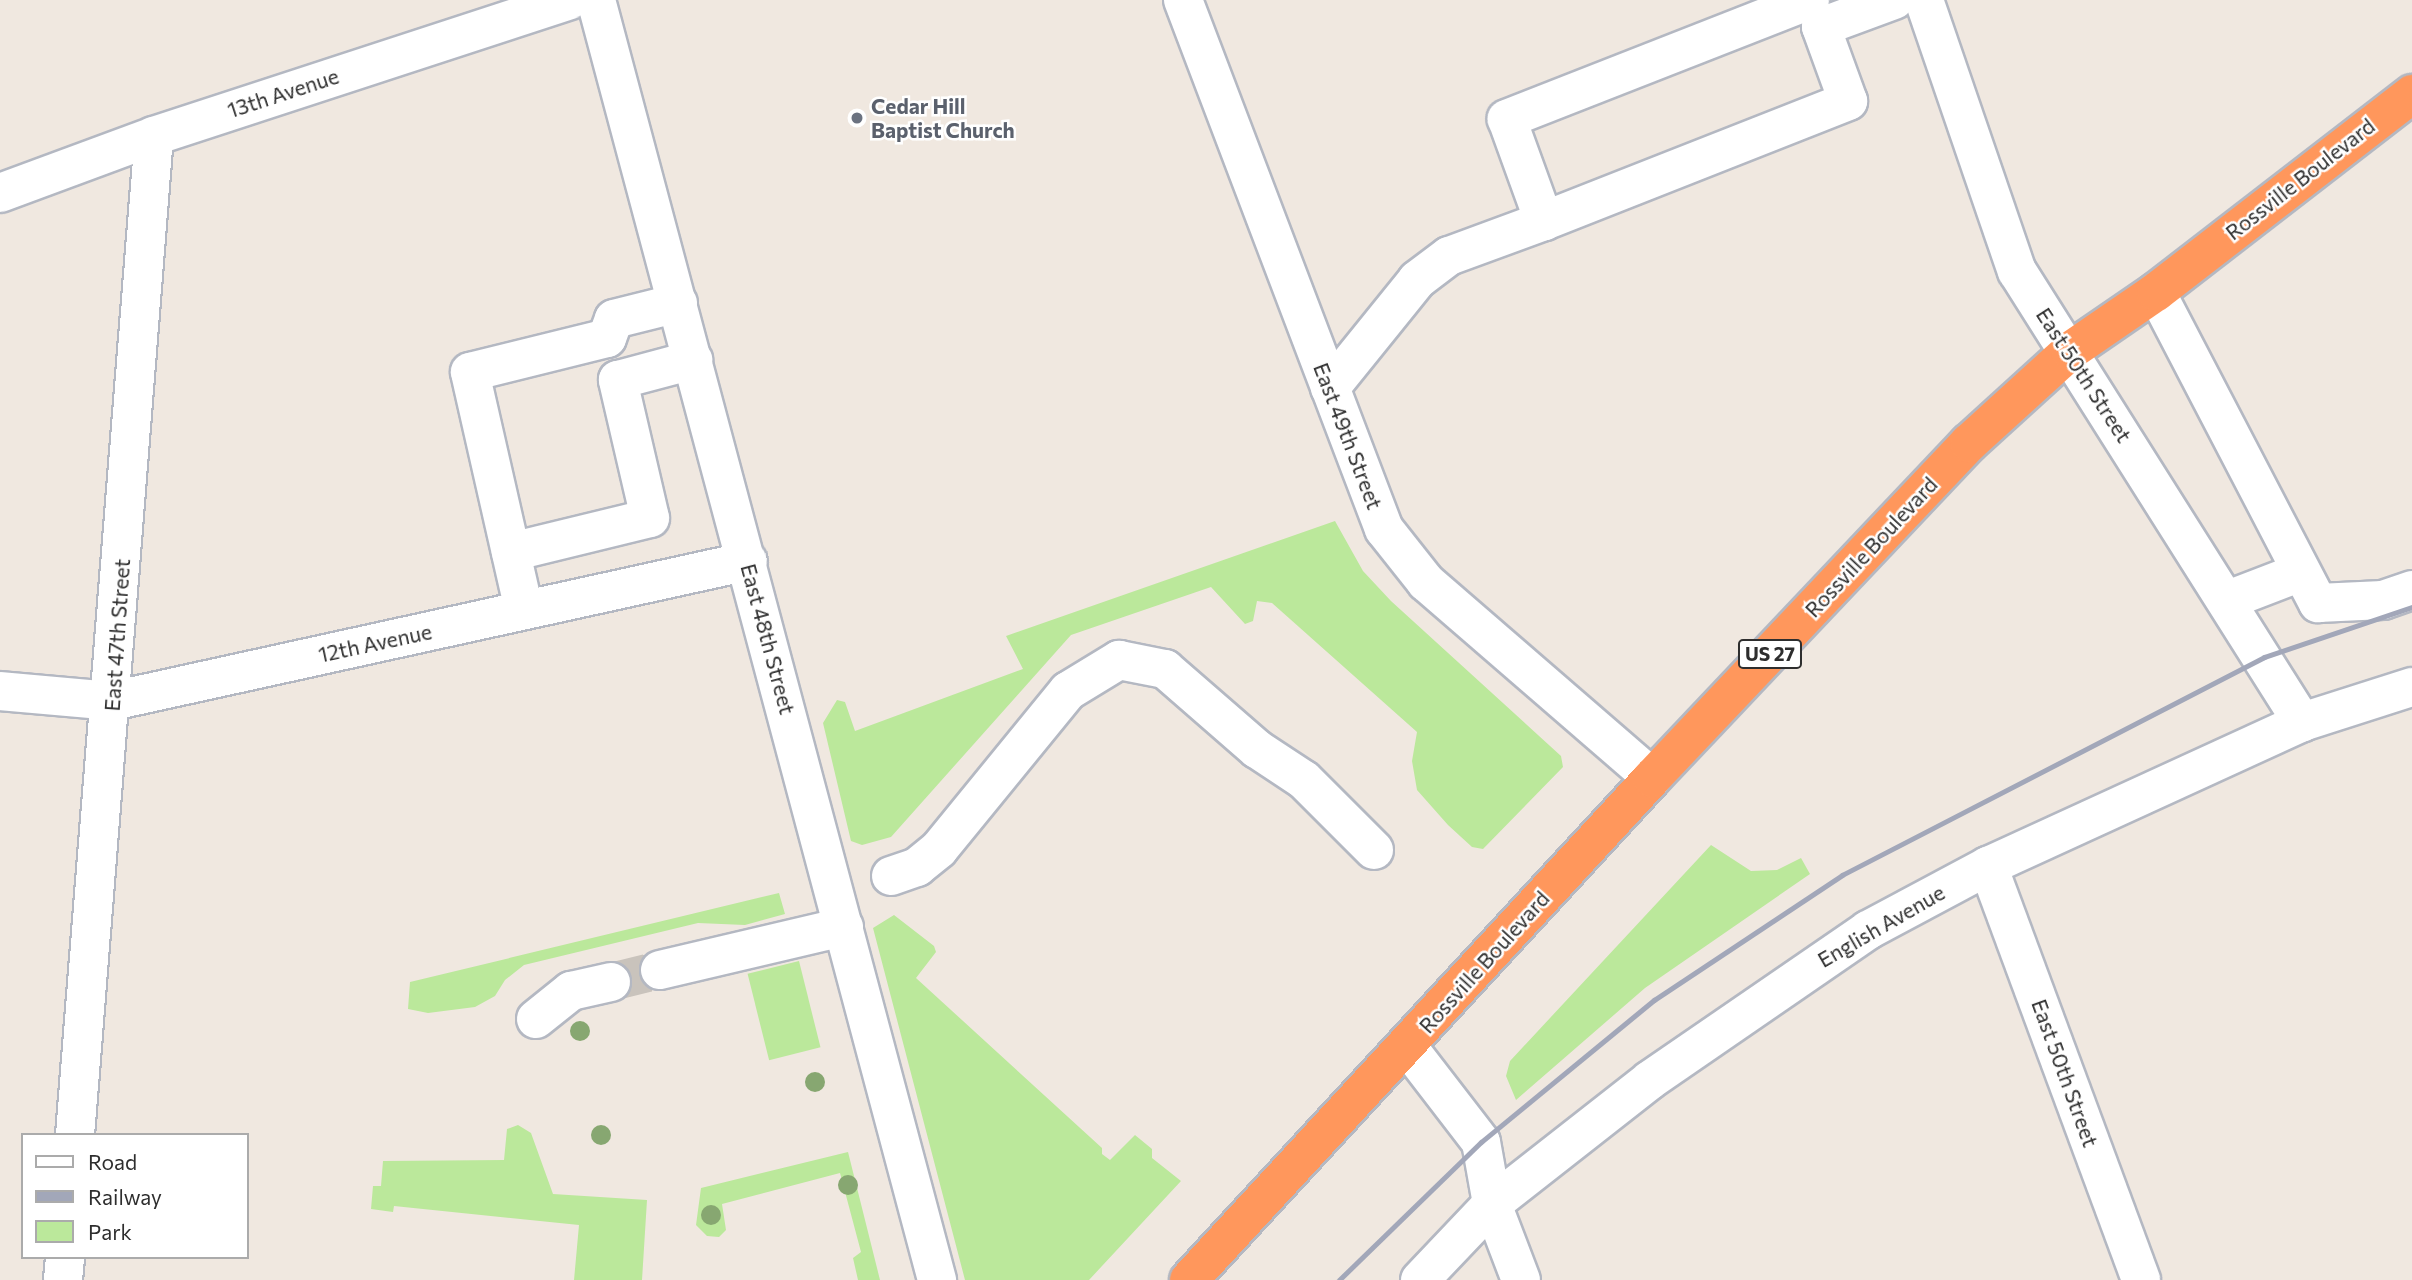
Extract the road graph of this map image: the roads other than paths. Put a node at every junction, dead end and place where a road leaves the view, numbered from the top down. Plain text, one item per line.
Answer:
1 (569, 0) edge
2 (596, 0) edge
3 (1183, 0) edge
4 (1894, 0) edge
5 (1924, 0) edge
6 (1814, 9) edge
7 (2412, 94) edge
8 (154, 136) junction
9 (0, 193) edge
10 (1544, 221) junction
11 (2156, 292) junction
12 (678, 303) junction
13 (2070, 351) junction
14 (693, 360) junction
15 (1330, 388) junction
16 (511, 552) junction
17 (748, 561) junction
18 (2301, 572) junction
19 (2412, 590) edge
20 (2228, 600) junction
21 (524, 610) junction
22 (2412, 687) edge
23 (0, 691) edge
24 (113, 701) junction
25 (2302, 722) junction
26 (1652, 778) junction
27 (1374, 850) dead end
28 (1988, 866) junction
29 (891, 876) dead end
30 (844, 927) junction
31 (660, 970) tunnel mouth
32 (611, 982) tunnel mouth
33 (536, 1019) dead end
34 (1407, 1046) junction
35 (75, 1133) edge
36 (1492, 1205) junction
37 (65, 1259) edge
38 (63, 1280) edge
39 (937, 1280) edge
40 (1189, 1280) edge
41 (1420, 1280) edge
42 (1521, 1280) edge
43 (2141, 1280) edge

1 - 8 street, 13th Avenue
2 - 12 street, East 48th Street
3 - 15 street, East 49th Street
4 - 6 street
5 - 13 street, East 50th Street
6 - 10 street
6 - 10 street
7 - 11 highway, Rossville Boulevard / US 27
8 - 9 street, 13th Avenue
8 - 24 street, East 47th Street
10 - 15 street
11 - 13 highway, Rossville Boulevard / US 27
11 - 18 street
12 - 14 street, East 48th Street
12 - 16 street
13 - 20 street, East 50th Street
13 - 26 highway, Rossville Boulevard / US 27
14 - 16 street
14 - 17 street, East 48th Street
15 - 26 street, East 49th Street
16 - 21 street
17 - 21 street, 12th Avenue
17 - 30 street, East 48th Street
18 - 19 street
18 - 20 street
20 - 25 street, East 50th Street
21 - 24 street, 12th Avenue
22 - 25 street, English Avenue
23 - 24 street, 12th Avenue
24 - 35 street, East 47th Street
25 - 28 street, English Avenue
26 - 34 highway, Rossville Boulevard / US 27
27 - 29 street
28 - 36 street, English Avenue
28 - 43 street, East 50th Street
30 - 31 street
30 - 39 street, East 48th Street
32 - 33 street
34 - 36 street
34 - 40 highway, Rossville Boulevard / US 27
36 - 41 street, English Avenue
36 - 42 street
37 - 38 street

